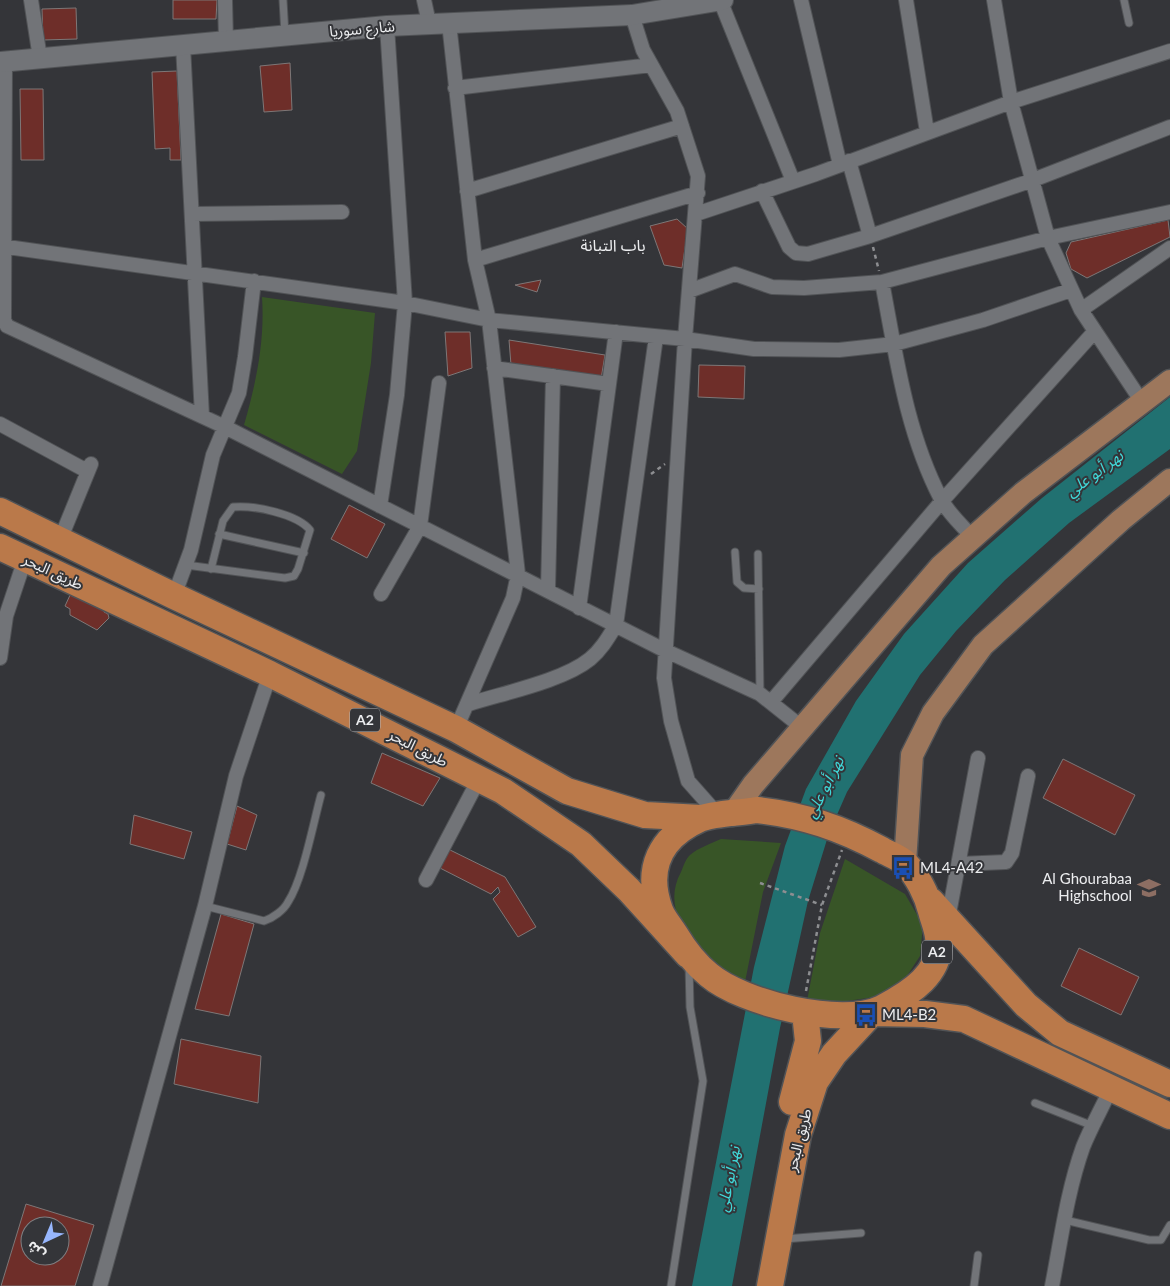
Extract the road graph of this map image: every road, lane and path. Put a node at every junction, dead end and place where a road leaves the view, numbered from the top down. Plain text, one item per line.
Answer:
1 (31, 0) edge
2 (225, 0) edge
3 (283, 0) edge
4 (424, 0) edge
5 (721, 0) edge
6 (801, 0) edge
7 (906, 0) edge
8 (994, 0) edge
9 (1124, 0) edge
10 (632, 15) junction
11 (1129, 22) dead end
12 (429, 23) junction
13 (449, 23) junction
14 (387, 26) junction
15 (285, 36) junction
16 (226, 41) junction
17 (183, 45) junction
18 (1170, 51) edge
19 (40, 58) junction
20 (3, 61) edge
21 (651, 65) junction
22 (455, 88) junction
23 (1011, 102) junction
24 (682, 126) junction
25 (1170, 127) edge
26 (927, 132) junction
27 (845, 163) junction
28 (1033, 180) junction
29 (792, 181) junction
30 (467, 191) junction
31 (762, 191) junction
32 (698, 193) junction
33 (342, 212) dead end
34 (1170, 212) edge
35 (192, 214) junction
36 (696, 214) junction
37 (870, 236) junction
38 (1048, 238) junction
39 (2, 247) edge
40 (1170, 248) edge
41 (475, 260) junction
42 (195, 272) junction
43 (254, 281) junction
44 (882, 282) junction
45 (1071, 290) junction
46 (689, 291) junction
47 (405, 303) junction
48 (1081, 310) junction
49 (489, 320) junction
50 (2, 324) edge
51 (1095, 331) junction
52 (616, 332) junction
53 (656, 337) junction
54 (684, 339) junction
55 (894, 344) junction
56 (494, 368) junction
57 (553, 376) junction
58 (1170, 381) edge
59 (439, 383) dead end
60 (609, 384) junction
61 (1142, 402) junction
62 (202, 416) junction
63 (0, 424) edge
64 (225, 427) junction
65 (677, 458) junction
66 (1170, 480) edge
67 (635, 490) junction
68 (942, 501) junction
69 (380, 506) junction
70 (0, 511) edge
71 (420, 526) junction
72 (219, 534) junction
73 (972, 537) junction
74 (60, 540) junction
75 (0, 547) edge
76 (304, 552) junction
77 (735, 552) dead end
78 (758, 554) dead end
79 (25, 559) junction
80 (186, 565) junction
81 (211, 568) junction
82 (518, 574) junction
83 (759, 589) junction
84 (548, 590) junction
85 (381, 594) dead end
86 (174, 596) junction
87 (579, 608) junction
88 (616, 625) junction
89 (664, 650) junction
90 (0, 658) edge
91 (270, 674) junction
92 (766, 698) junction
93 (469, 704) junction
94 (804, 728) junction
95 (456, 729) junction
96 (978, 758) dead end
97 (1028, 776) dead end
98 (479, 779) junction
99 (321, 795) dead end
100 (717, 816) junction
101 (849, 832) junction
102 (905, 863) junction
103 (959, 864) junction
104 (426, 880) dead end
105 (760, 883) dead end
106 (927, 897) junction
107 (822, 905) junction
108 (205, 906) junction
109 (948, 919) junction
110 (688, 955) junction
111 (805, 1002) junction
112 (872, 1013) junction
113 (1169, 1083) edge
114 (1111, 1088) junction
115 (1035, 1102) dead end
116 (1170, 1116) edge
117 (1093, 1126) junction
118 (1065, 1220) junction
119 (1170, 1225) edge
120 (861, 1234) dead end
121 (779, 1240) junction
122 (978, 1255) dead end
123 (100, 1286) edge
124 (671, 1286) edge
125 (754, 1286) edge
126 (770, 1286) edge
127 (974, 1286) edge
128 (1052, 1286) edge

1 - 19 street
2 - 16 street
3 - 15 lane
4 - 12 street
5 - 10 street, شارع سوريا
5 - 29 street
6 - 27 street
7 - 26 street
8 - 23 street
9 - 11 lane
10 - 13 street, شارع سوريا
10 - 21 street
12 - 13 street, شارع سوريا
12 - 14 street, شارع سوريا
13 - 22 street
14 - 15 street, شارع سوريا
14 - 47 street
15 - 16 street, شارع سوريا
16 - 17 street, شارع سوريا
17 - 19 street, شارع سوريا
17 - 35 street
18 - 23 street
19 - 20 street, شارع سوريا
20 - 39 street
21 - 22 street
21 - 24 street
22 - 30 street
23 - 26 street
23 - 28 street
24 - 30 street
24 - 32 street
25 - 28 street
26 - 27 street
27 - 29 street
27 - 37 street
28 - 37 street
28 - 38 street
29 - 31 street
30 - 41 street
31 - 36 street
31 - 37 street
32 - 36 street
32 - 41 street
33 - 35 street
34 - 38 street
35 - 42 street
36 - 46 street
37 - 44 path
38 - 44 street
38 - 45 street
39 - 42 street
39 - 50 street
40 - 48 street
41 - 49 street
42 - 43 street
42 - 62 street
43 - 47 street
43 - 64 street
44 - 46 street
44 - 55 street
45 - 48 street
45 - 55 street
46 - 54 street
47 - 49 street
47 - 69 street
48 - 51 street
49 - 52 street
49 - 56 street
50 - 62 street
51 - 61 street
51 - 68 street
52 - 53 street
52 - 60 street
53 - 54 street
53 - 67 street
54 - 55 street
54 - 65 street
55 - 68 street
56 - 57 street
56 - 82 street
57 - 60 street
57 - 84 street
58 - 61 main road
59 - 71 street
60 - 87 street
61 - 73 main road
62 - 64 street
63 - 74 street
64 - 69 street
64 - 80 street
65 - 67 path
65 - 89 street
66 - 102 main road
67 - 88 street
68 - 73 street
68 - 92 street
69 - 71 street
70 - 74 highway, طريق البحر / A2
71 - 82 street
71 - 85 street
72 - 76 lane
72 - 76 lane
72 - 81 lane
73 - 94 main road
74 - 86 highway, طريق البحر / A2
75 - 79 highway, طريق البحر / A2
76 - 81 lane
77 - 83 lane
78 - 83 lane
79 - 90 street
79 - 91 highway, طريق البحر / A2
80 - 81 lane
80 - 86 street
82 - 84 street
82 - 93 street
83 - 92 lane
84 - 87 street
86 - 95 highway, طريق البحر / A2
87 - 88 street
88 - 89 street
88 - 93 street
89 - 92 street
89 - 100 street
91 - 98 highway, طريق البحر / A2
91 - 108 street
92 - 94 street
93 - 95 street
94 - 100 main road
95 - 100 highway, طريق البحر / A2
96 - 103 street
97 - 103 street
98 - 104 street
98 - 110 highway, طريق البحر / A2
99 - 108 lane
100 - 101 highway, A2
100 - 110 highway, A2
101 - 102 highway, A2
101 - 107 path
102 - 106 highway, A2
103 - 109 street
105 - 107 path
106 - 109 highway, A2
106 - 112 highway, A2
107 - 111 path
108 - 123 street
109 - 113 highway, A2
110 - 111 highway, A2
110 - 124 lane
111 - 112 highway, A2
111 - 125 highway, طريق البحر
112 - 114 highway, A2
112 - 121 highway, طريق البحر
114 - 116 highway, A2
114 - 117 street
115 - 117 lane
117 - 118 street
118 - 119 lane
118 - 128 street
120 - 121 lane
121 - 126 highway, طريق البحر
122 - 127 lane

